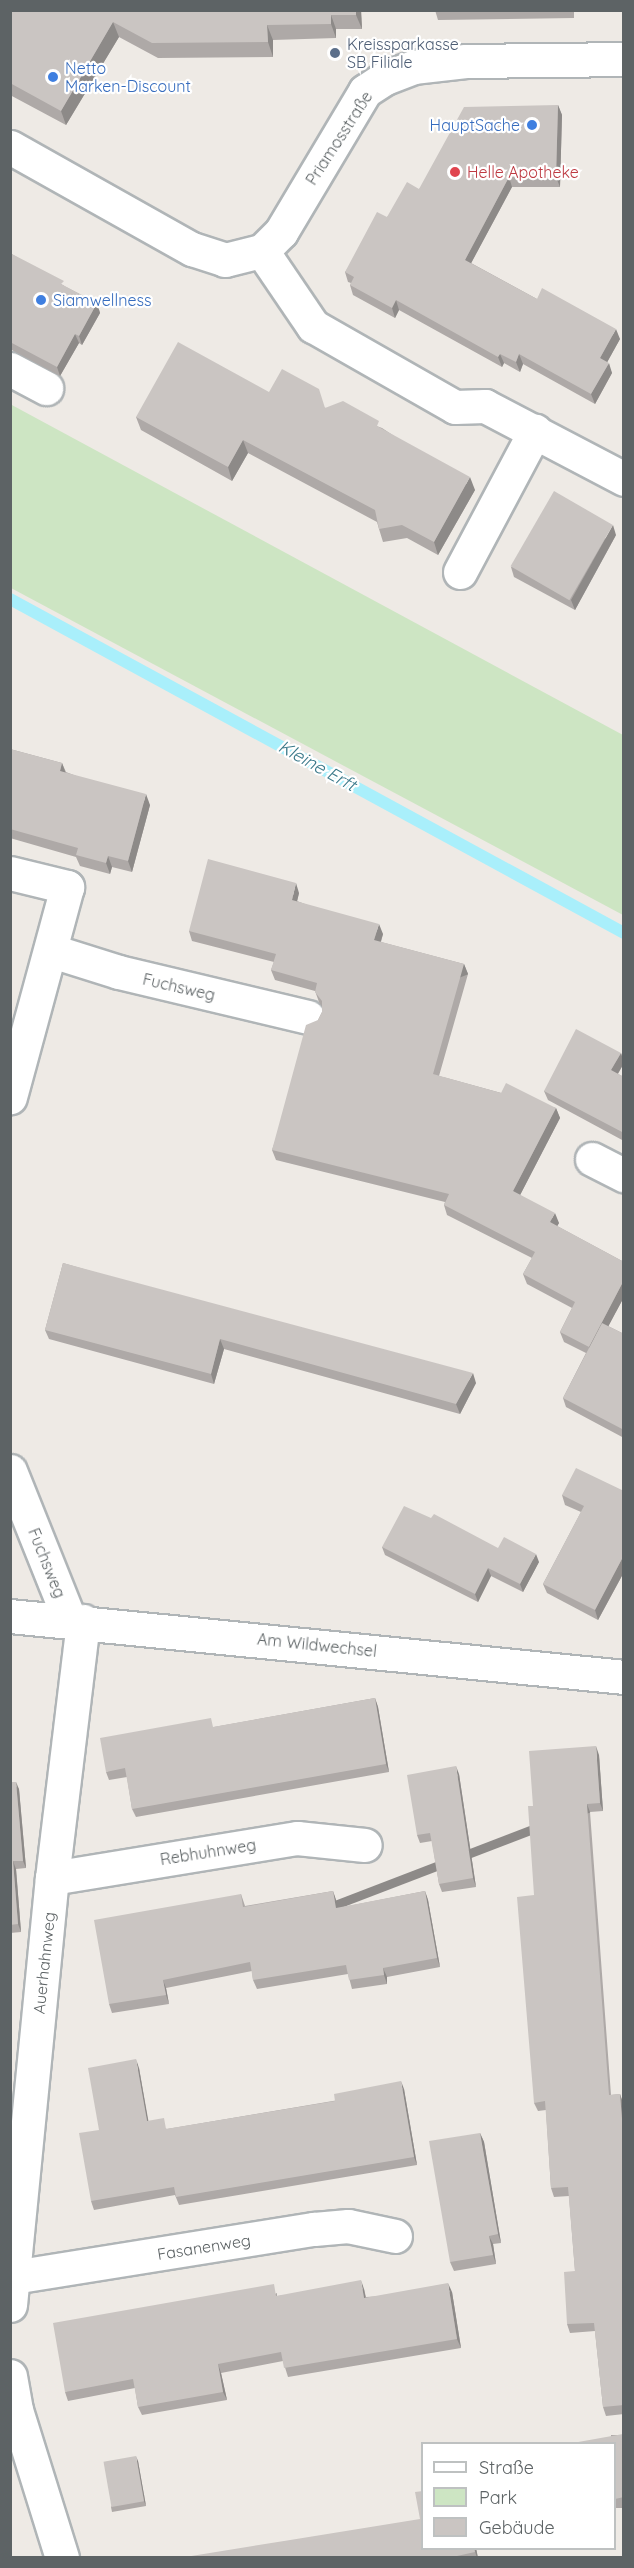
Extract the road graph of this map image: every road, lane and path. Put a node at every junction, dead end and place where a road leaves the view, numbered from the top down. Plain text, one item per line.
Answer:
1 (624, 59) edge
2 (10, 147) edge
3 (262, 251) junction
4 (10, 369) edge
5 (46, 388) dead end
6 (535, 431) junction
7 (624, 479) edge
8 (460, 572) dead end
9 (10, 873) edge
10 (52, 951) junction
11 (308, 1017) dead end
12 (10, 1097) edge
13 (592, 1160) dead end
14 (624, 1175) edge
15 (10, 1471) edge
16 (10, 1616) edge
17 (76, 1621) junction
18 (624, 1677) edge
19 (365, 1845) dead end
20 (52, 1878) junction
21 (395, 2236) dead end
22 (12, 2291) edge
23 (10, 2376) edge
24 (62, 2558) edge

1 - 3 street, Priamosstraße
2 - 3 street
3 - 6 street
4 - 5 street
6 - 7 street
6 - 8 street
9 - 10 street
10 - 11 street, Fuchsweg
10 - 12 street
13 - 14 street
15 - 17 street, Fuchsweg
16 - 17 street, Am Wildwechsel
17 - 18 street, Am Wildwechsel
17 - 20 street, Auerhahnweg
19 - 20 street, Rebhuhnweg
20 - 22 street, Auerhahnweg
21 - 22 street, Fasanenweg
23 - 24 street

